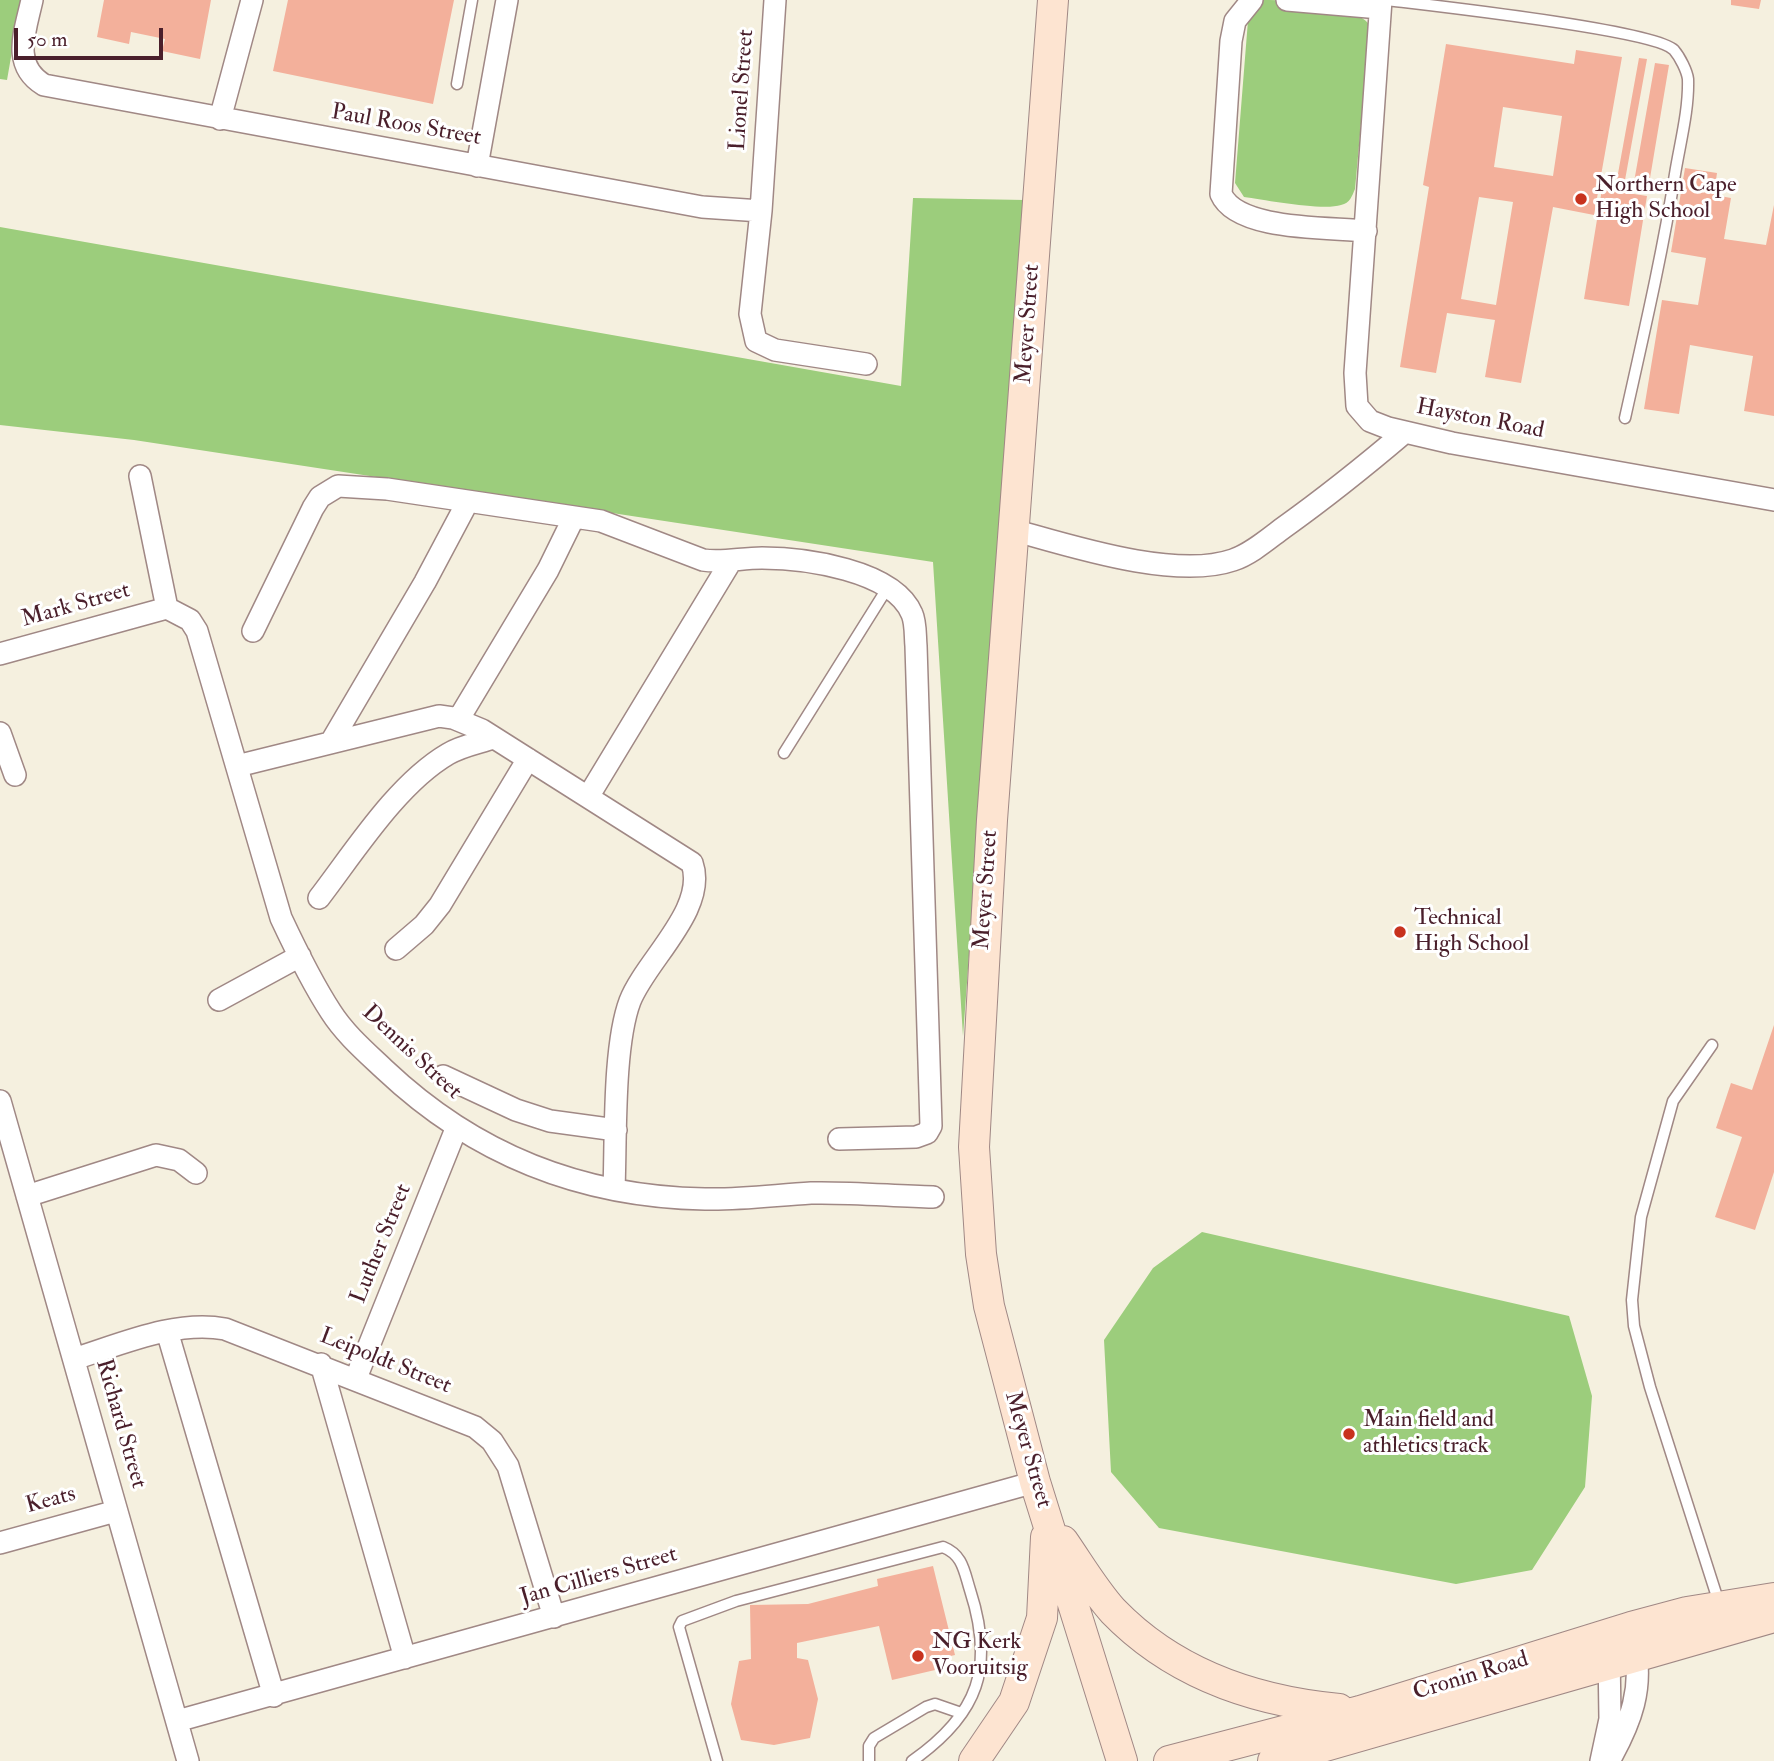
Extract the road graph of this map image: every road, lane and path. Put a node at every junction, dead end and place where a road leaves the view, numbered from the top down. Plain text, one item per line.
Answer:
1 (32, 0) edge
2 (252, 0) edge
3 (472, 0) edge
4 (507, 0) edge
5 (775, 0) edge
6 (1053, 0) edge
7 (1252, 0) edge
8 (1287, 0) edge
9 (1383, 3) edge
10 (457, 84) dead end
11 (220, 119) junction
12 (477, 166) junction
13 (761, 211) junction
14 (1366, 231) junction
15 (866, 364) dead end
16 (1625, 418) dead end
17 (1405, 432) junction
18 (140, 476) dead end
19 (1774, 500) edge
20 (467, 503) junction
21 (574, 517) junction
22 (1013, 530) junction
23 (730, 561) junction
24 (888, 587) junction
25 (167, 608) junction
26 (253, 631) dead end
27 (0, 654) edge
28 (458, 720) junction
29 (0, 733) edge
30 (493, 738) junction
31 (331, 742) junction
32 (784, 753) dead end
33 (528, 759) junction
34 (237, 766) junction
35 (15, 775) dead end
36 (588, 797) junction
37 (319, 898) dead end
38 (396, 948) dead end
39 (300, 956) junction
40 (219, 1000) dead end
41 (1712, 1045) dead end
42 (443, 1076) dead end
43 (0, 1101) edge
44 (456, 1129) junction
45 (616, 1130) junction
46 (838, 1139) dead end
47 (196, 1174) dead end
48 (614, 1189) junction
49 (27, 1196) junction
50 (933, 1197) dead end
51 (167, 1331) junction
52 (74, 1359) junction
53 (321, 1364) junction
54 (356, 1378) junction
55 (1035, 1482) junction
56 (117, 1511) junction
57 (1047, 1518) junction
58 (0, 1542) edge
59 (1774, 1598) edge
60 (554, 1617) junction
61 (1774, 1617) edge
62 (1723, 1619) junction
63 (1619, 1631) junction
64 (405, 1658) junction
65 (1624, 1661) junction
66 (274, 1696) junction
67 (1360, 1710) junction
68 (961, 1713) junction
69 (177, 1721) junction
70 (188, 1761) edge
71 (717, 1761) edge
72 (869, 1761) edge
73 (912, 1761) edge
74 (974, 1761) edge
75 (1122, 1761) edge
76 (1169, 1761) edge
77 (1273, 1761) edge
78 (1601, 1761) edge
79 (1609, 1761) edge

1 - 11 street, Paul Roos Street
2 - 11 street
3 - 10 lane
4 - 12 street
5 - 13 street, Lionel Street
6 - 22 street, Meyer Street
7 - 14 street
8 - 9 street
9 - 14 street, Hayston Road
9 - 16 lane
11 - 12 street, Paul Roos Street
12 - 13 street, Paul Roos Street
13 - 15 street
14 - 17 street, Hayston Road
17 - 19 street, Hayston Road
17 - 22 street
18 - 25 street
20 - 21 street
20 - 26 street
20 - 31 street
21 - 23 street
21 - 28 street
22 - 55 street, Meyer Street
23 - 24 street
23 - 36 street
24 - 32 lane
24 - 46 street
25 - 27 street, Mark Street
25 - 34 street, Dennis Street
28 - 30 street
28 - 31 street
29 - 35 street
30 - 33 street
30 - 37 street
31 - 34 street
33 - 36 street
33 - 38 street
34 - 39 street, Dennis Street
36 - 45 street
39 - 40 street
39 - 44 street, Dennis Street
41 - 62 lane
42 - 45 street
43 - 49 street, Richard Street
44 - 48 street, Dennis Street
44 - 54 street, Luther Street
45 - 48 street
47 - 49 street
48 - 50 street, Dennis Street
49 - 52 street, Richard Street
51 - 52 street, Leipoldt Street
51 - 53 street, Leipoldt Street
51 - 66 street
52 - 56 street, Richard Street
53 - 54 street, Leipoldt Street
53 - 64 street
54 - 60 street, Leipoldt Street
55 - 57 street, Meyer Street
55 - 60 street, Jan Cilliers Street
56 - 58 street, Keats
56 - 69 street, Richard Street
57 - 67 street
57 - 74 street
57 - 75 street, Meyer Street
59 - 62 street, Cronin Road
60 - 64 street, Jan Cilliers Street
61 - 62 street, Cronin Road
62 - 63 street, Cronin Road
62 - 65 street, Cronin Road
63 - 65 street
63 - 67 street, Cronin Road
64 - 66 street, Jan Cilliers Street
65 - 77 street, Cronin Road
65 - 78 street
65 - 79 street
66 - 69 street, Jan Cilliers Street
67 - 76 street, Cronin Road
68 - 71 lane
68 - 72 lane
68 - 73 lane
69 - 70 street, Richard Street

